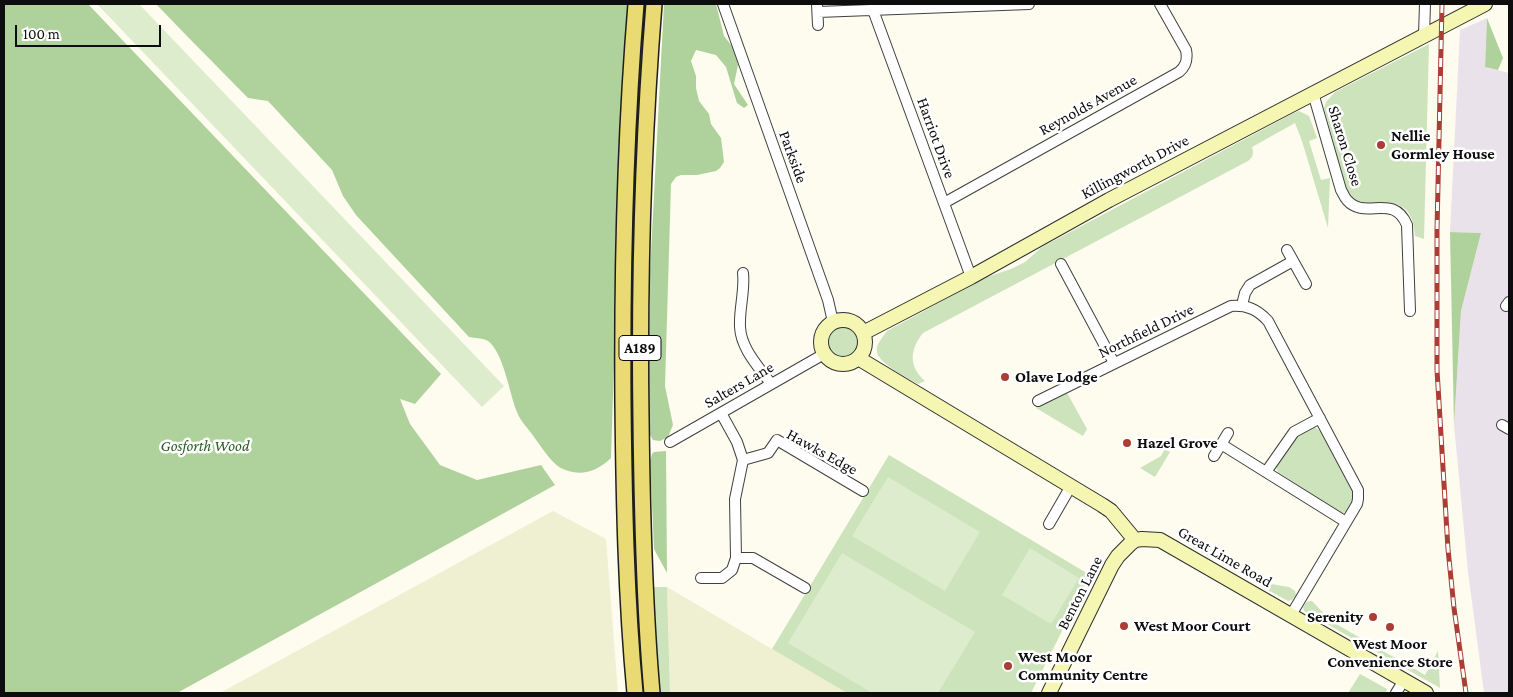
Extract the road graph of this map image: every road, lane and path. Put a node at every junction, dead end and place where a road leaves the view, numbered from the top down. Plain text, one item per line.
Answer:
1 (636, 4) edge
2 (654, 4) edge
3 (723, 4) edge
4 (1029, 4) edge
5 (1160, 4) edge
6 (1424, 4) edge
7 (1485, 4) edge
8 (818, 8) edge
9 (874, 10) junction
10 (818, 25) dead end
11 (1424, 35) junction
12 (1313, 93) junction
13 (944, 203) junction
14 (1287, 250) dead end
15 (1293, 261) junction
16 (1061, 264) dead end
17 (742, 273) dead end
18 (971, 277) junction
19 (1306, 284) dead end
20 (1242, 305) junction
21 (1410, 311) dead end
22 (833, 322) junction
23 (863, 333) junction
24 (824, 354) junction
25 (858, 358) junction
26 (1114, 363) junction
27 (771, 384) junction
28 (1038, 401) dead end
29 (721, 413) junction
30 (1320, 418) junction
31 (1228, 433) dead end
32 (670, 442) dead end
33 (1221, 444) junction
34 (1214, 456) dead end
35 (743, 460) junction
36 (1266, 472) junction
37 (1071, 486) junction
38 (863, 491) dead end
39 (1346, 522) junction
40 (1049, 524) dead end
41 (1136, 540) junction
42 (736, 558) junction
43 (701, 578) dead end
44 (805, 588) dead end
45 (1291, 615) junction
46 (1404, 680) junction
47 (635, 693) edge
48 (652, 693) edge
49 (1049, 693) edge
50 (1396, 693) edge
51 (1426, 693) edge

1 - 47 main road, A189
2 - 48 main road, A189
3 - 22 street, Parkside
4 - 9 street
5 - 13 street, Reynolds Avenue
6 - 11 street
7 - 11 main road, Killingworth Drive
8 - 9 street
8 - 10 street
9 - 13 street, Harriot Drive
11 - 12 main road, Killingworth Drive
12 - 18 main road, Killingworth Drive
12 - 21 street, Sharon Close
13 - 18 street, Harriot Drive
14 - 15 street
15 - 19 street
15 - 20 street
16 - 26 street
17 - 27 street
18 - 23 main road, Killingworth Drive
20 - 26 street, Northfield Drive
20 - 30 street
22 - 23 main road
22 - 24 main road
23 - 25 main road
24 - 25 main road
24 - 27 street, Salters Lane
25 - 37 main road
26 - 28 street, Northfield Drive
27 - 29 street, Salters Lane
29 - 32 street, Salters Lane
29 - 35 street
30 - 36 street
30 - 39 street
31 - 33 street
33 - 34 street
33 - 36 street
35 - 38 street, Hawks Edge
35 - 42 street
36 - 39 street
37 - 40 street
37 - 41 main road
39 - 45 street
41 - 45 main road, Great Lime Road
41 - 49 main road, Benton Lane
42 - 43 street
42 - 44 street
45 - 46 main road, Great Lime Road
46 - 50 street
46 - 51 main road, Great Lime Road

